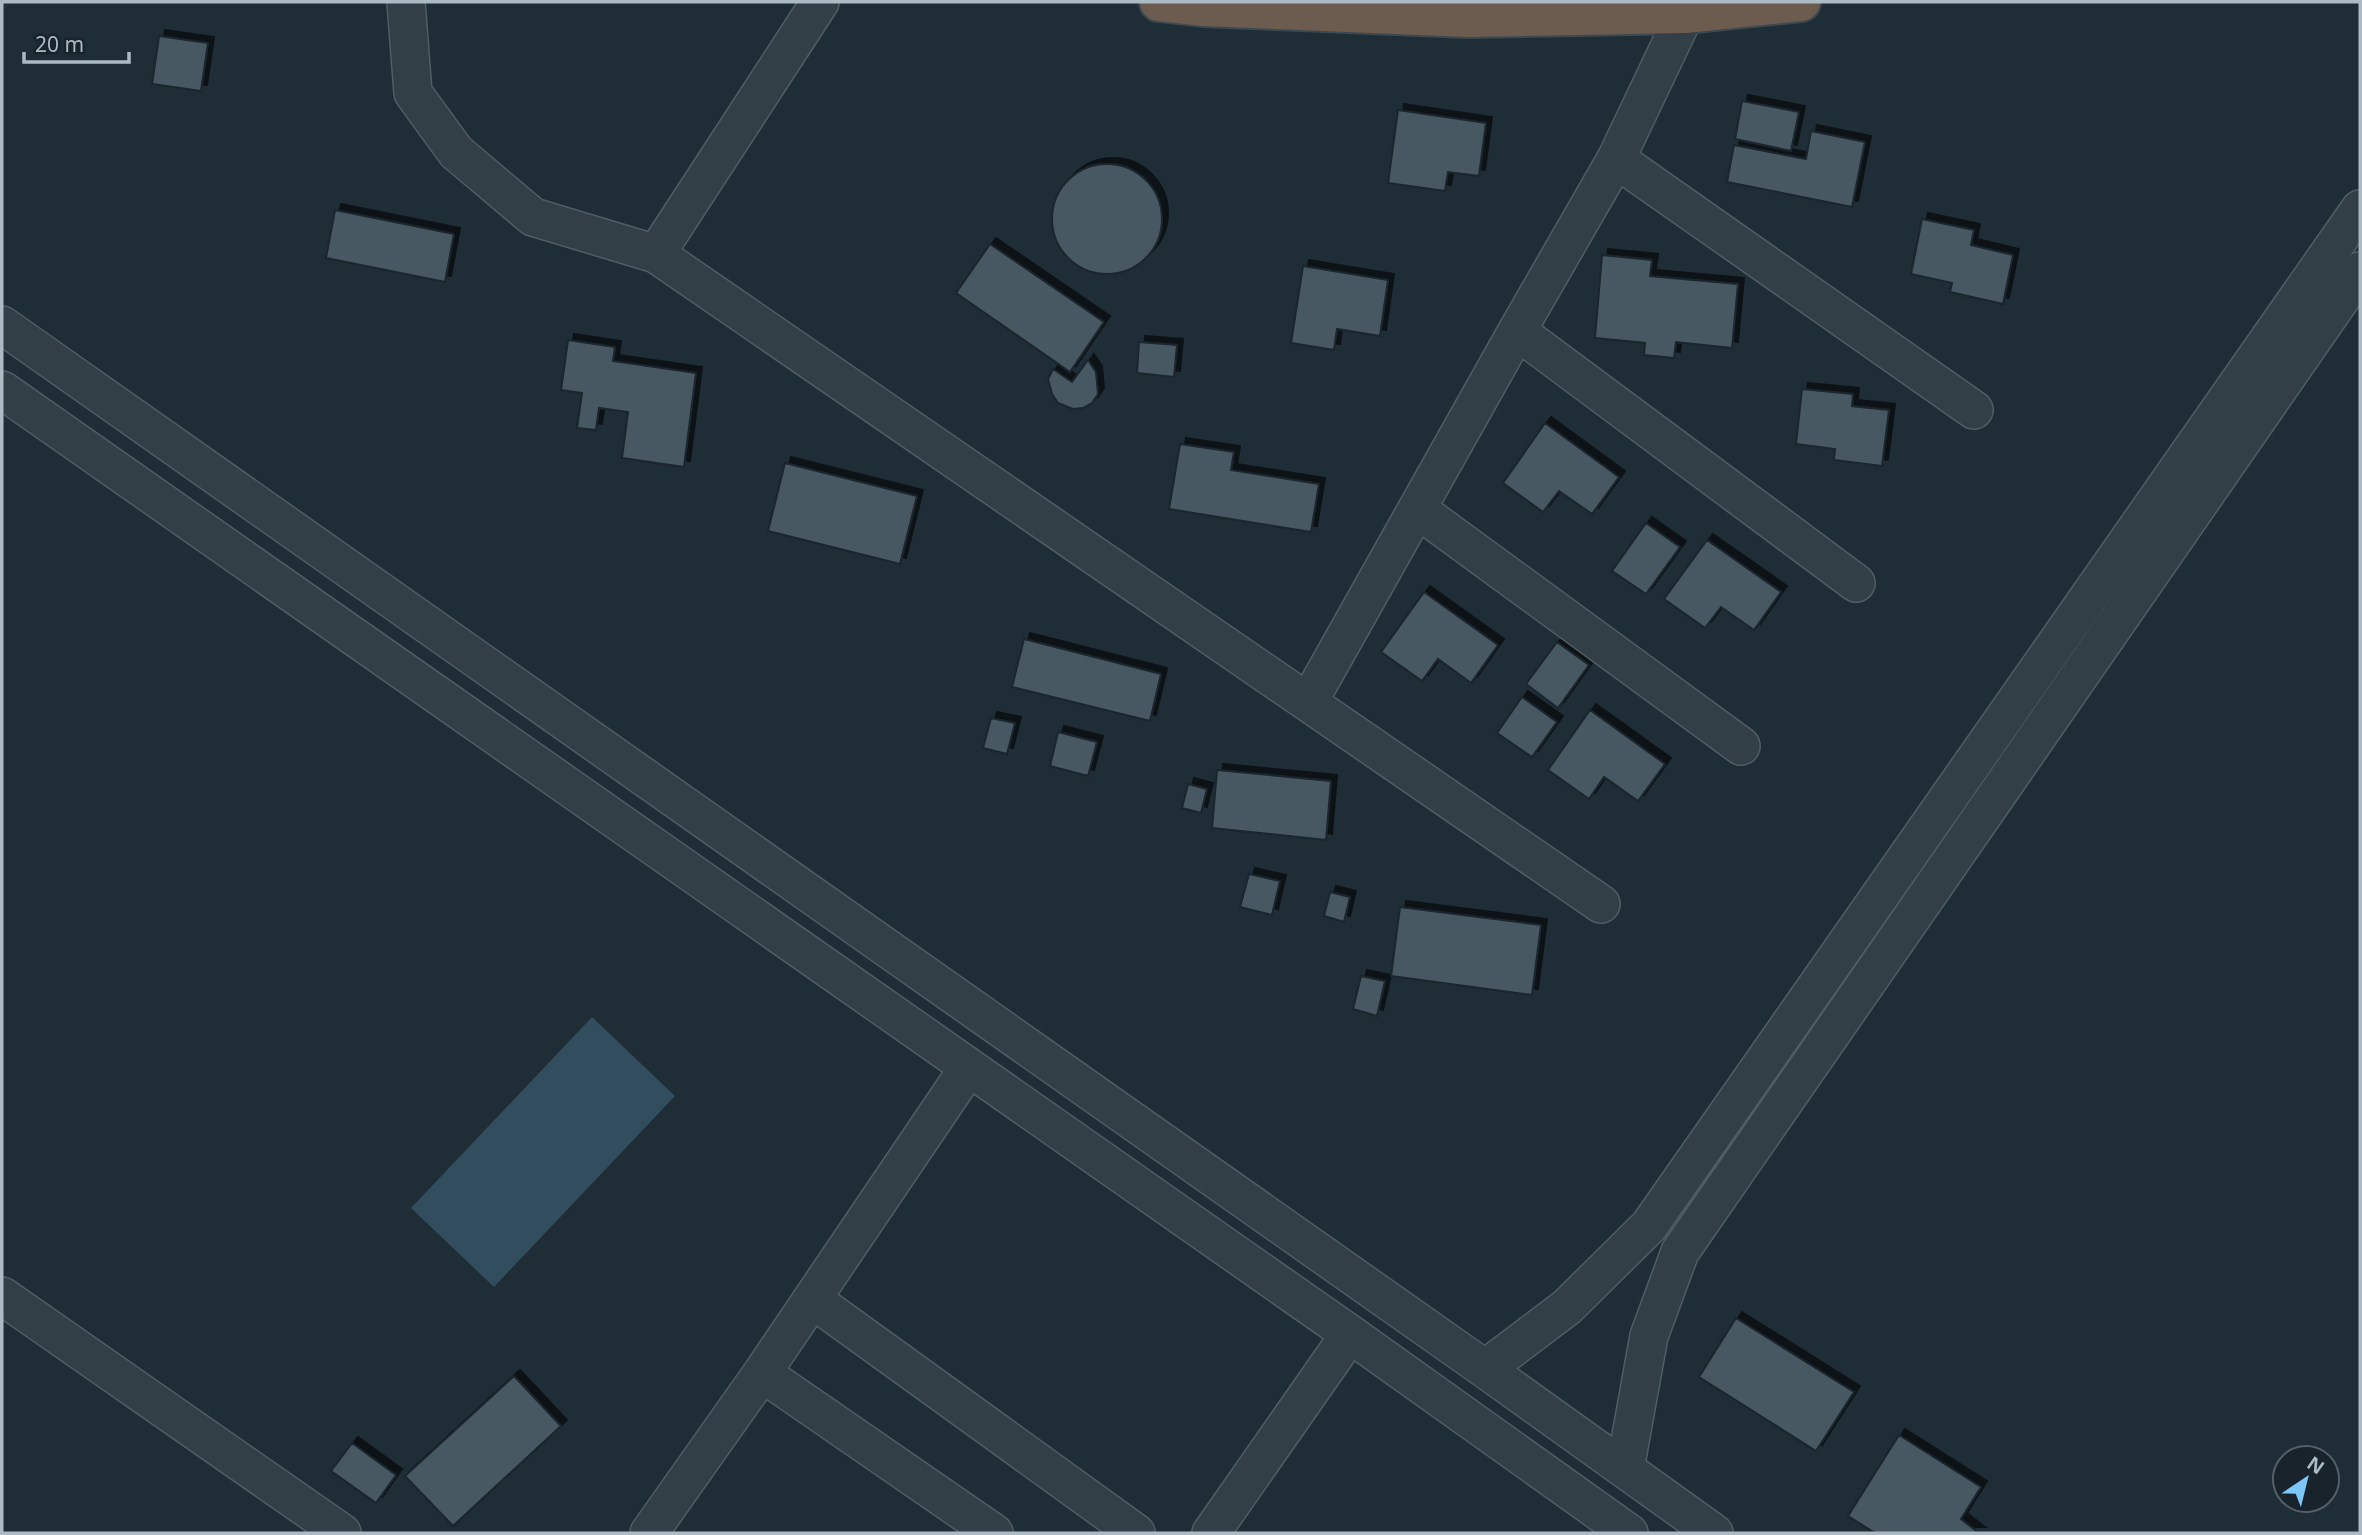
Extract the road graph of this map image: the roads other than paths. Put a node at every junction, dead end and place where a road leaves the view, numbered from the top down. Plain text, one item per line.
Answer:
1 (405, 2) edge
2 (820, 2) edge
3 (1159, 2) edge
4 (1801, 2) edge
5 (1685, 14) junction
6 (1616, 159) junction
7 (2360, 209) edge
8 (656, 254) junction
9 (2360, 271) edge
10 (2, 325) edge
11 (1517, 331) junction
12 (2, 390) edge
13 (1974, 410) dead end
14 (1417, 509) junction
15 (1856, 583) dead end
16 (1309, 701) junction
17 (1741, 746) dead end
18 (1601, 904) dead end
19 (1793, 1020) junction
20 (1825, 1043) junction
21 (969, 1067) junction
22 (2, 1296) edge
23 (812, 1299) junction
24 (1350, 1334) junction
25 (1485, 1370) junction
26 (762, 1373) junction
27 (1625, 1469) junction
28 (342, 1533) edge
29 (649, 1533) edge
30 (994, 1533) edge
31 (1136, 1533) edge
32 (1211, 1533) edge
33 (1629, 1533) edge
34 (1714, 1533) edge

1 - 8 street
2 - 8 street
3 - 5 highway
4 - 5 highway
5 - 6 street
6 - 11 street
6 - 13 street
7 - 19 street
8 - 16 street
9 - 20 street
10 - 25 street
11 - 14 street
11 - 15 street
12 - 21 street
14 - 16 street
14 - 17 street
16 - 18 street
19 - 20 street
19 - 25 street
20 - 27 street
21 - 23 street
21 - 24 street
22 - 28 street
23 - 26 street
23 - 31 street
24 - 32 street
24 - 33 street
25 - 27 street
26 - 29 street
26 - 30 street
27 - 34 street

